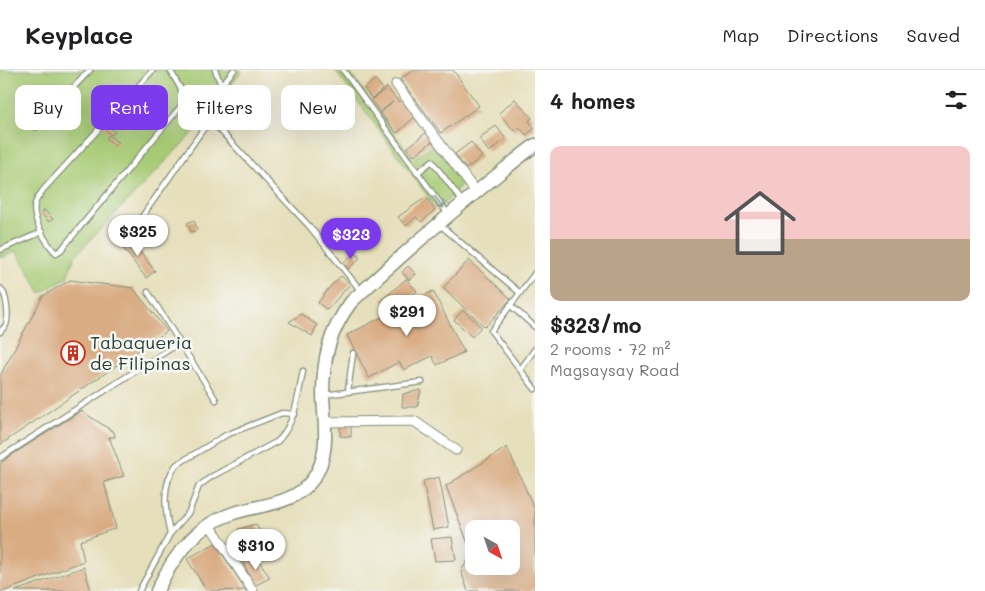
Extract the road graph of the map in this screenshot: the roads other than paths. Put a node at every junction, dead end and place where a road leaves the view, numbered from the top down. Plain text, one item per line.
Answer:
1 (90, 70) edge
2 (153, 70) edge
3 (170, 70) edge
4 (215, 70) edge
5 (234, 70) edge
6 (343, 70) edge
7 (396, 84) dead end
8 (76, 85) edge
9 (535, 145) edge
10 (417, 173) junction
11 (475, 192) junction
12 (463, 202) junction
13 (448, 215) junction
14 (139, 222) dead end
15 (438, 224) junction
16 (42, 232) junction
17 (0, 250) edge
18 (535, 273) edge
19 (0, 288) edge
20 (148, 292) dead end
21 (362, 292) junction
22 (520, 293) junction
23 (510, 305) junction
24 (535, 327) edge
25 (0, 332) edge
26 (179, 343) junction
27 (535, 349) edge
28 (353, 353) dead end
29 (520, 370) junction
30 (303, 371) dead end
31 (422, 382) dead end
32 (535, 389) edge
33 (348, 391) junction
34 (323, 395) junction
35 (216, 400) dead end
36 (295, 414) junction
37 (325, 422) junction
38 (456, 450) dead end
39 (0, 458) edge
40 (210, 525) junction
41 (170, 534) junction
42 (139, 591) edge
43 (157, 591) edge
44 (253, 591) edge

1 - 8 lane
2 - 16 lane
3 - 16 lane
4 - 5 lane
6 - 10 lane
7 - 11 street
9 - 11 main road
10 - 12 lane
10 -> 13 lane
11 - 12 main road
12 - 13 main road
13 - 15 main road
14 - 21 lane
15 - 21 main road
15 - 22 lane
16 - 17 lane
18 - 22 lane
19 - 25 lane
20 - 26 lane
21 - 34 main road
22 - 23 lane
23 - 24 lane
23 - 29 lane
26 - 35 lane
26 - 39 lane
27 - 29 lane
28 - 33 lane
29 - 32 lane
30 - 36 lane
31 - 33 lane
33 - 34 lane
34 - 37 main road
36 - 41 lane
36 - 41 lane
37 - 38 street
37 - 40 main road
40 - 43 main road
40 - 44 street
41 - 42 lane

